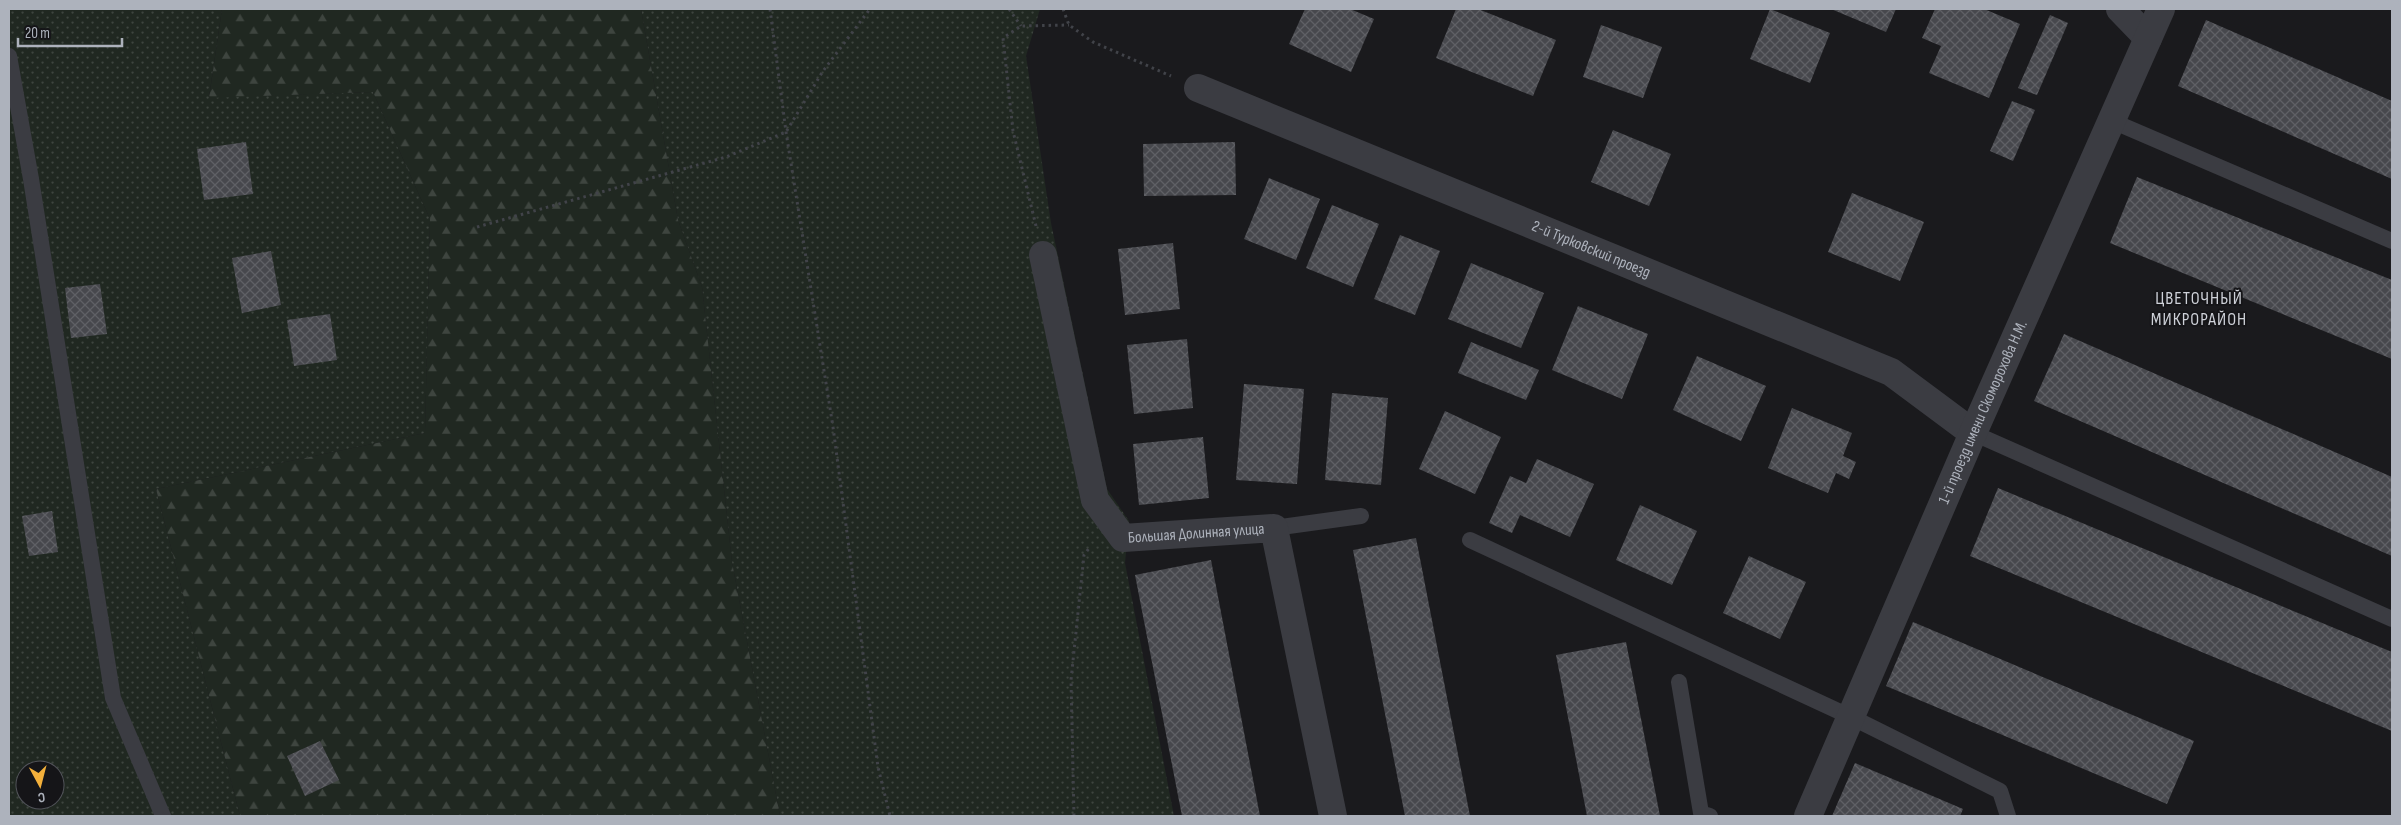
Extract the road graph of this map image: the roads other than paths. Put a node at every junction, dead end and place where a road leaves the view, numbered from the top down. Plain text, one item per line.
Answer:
1 (2120, 9) edge
2 (2161, 9) edge
3 (2148, 38) junction
4 (9, 56) edge
5 (1198, 88) road end
6 (2112, 121) junction
7 (2392, 241) edge
8 (1043, 255) road end
9 (1973, 433) junction
10 (1361, 516) dead end
11 (1274, 528) junction
12 (1470, 540) dead end
13 (2392, 619) edge
14 (1679, 682) dead end
15 (1851, 716) junction
16 (163, 816) edge
17 (1334, 816) edge
18 (1710, 816) edge
19 (1808, 816) edge
20 (2008, 816) edge

1 - 3 street
2 - 3 street, 1-й проезд имени Скоморохова Н.М.
3 - 6 street, 1-й проезд имени Скоморохова Н.М.
4 - 16 lane
5 - 9 street, 2-й Турковский проезд
6 - 7 lane
6 - 9 street, 1-й проезд имени Скоморохова Н.М.
8 - 11 street, Большая Долинная улица
9 - 13 lane
9 - 15 street, 1-й проезд имени Скоморохова Н.М.
10 - 11 lane
11 - 17 street, Большая Долинная улица
12 - 15 lane
14 - 18 lane
15 - 19 street, 1-й проезд имени Скоморохова Н.М.
15 - 20 lane

